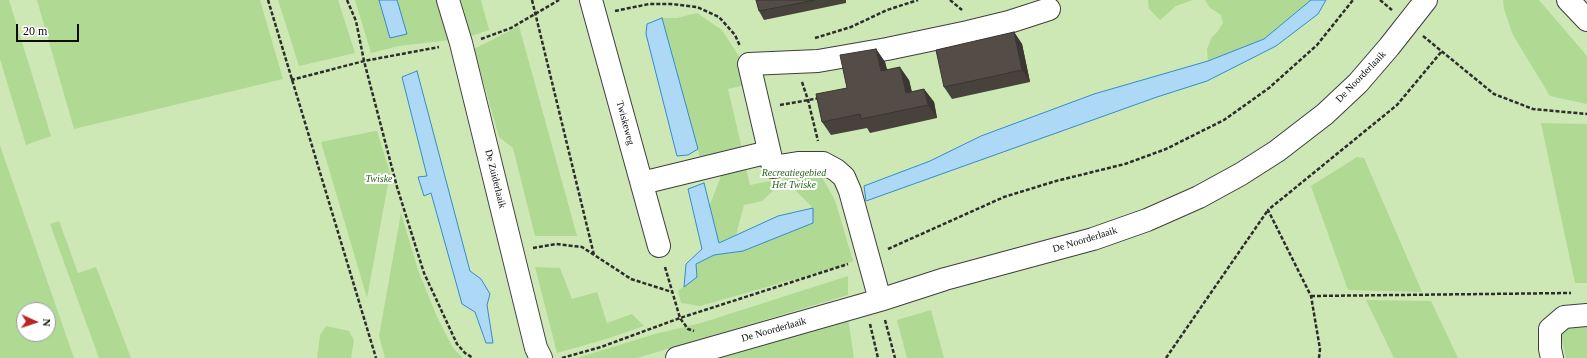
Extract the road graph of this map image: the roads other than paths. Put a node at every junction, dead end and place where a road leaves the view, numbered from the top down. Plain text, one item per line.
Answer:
1 (448, 0) edge
2 (1426, 0) edge
3 (1568, 0) edge
4 (593, 8) edge
5 (1050, 10) dead end
6 (1587, 20) edge
7 (770, 152) junction
8 (642, 183) junction
9 (659, 246) road end
10 (872, 302) junction
11 (1587, 315) edge
12 (541, 358) edge
13 (677, 358) edge
14 (1552, 358) edge

1 - 12 street, De Zuiderlaaik
2 - 10 street, De Noorderlaaik
3 - 6 street
4 - 8 street, Twiskeweg
5 - 7 street
7 - 8 street
7 - 10 street
8 - 9 street, Twiskeweg
10 - 13 street, De Noorderlaaik
11 - 14 street

